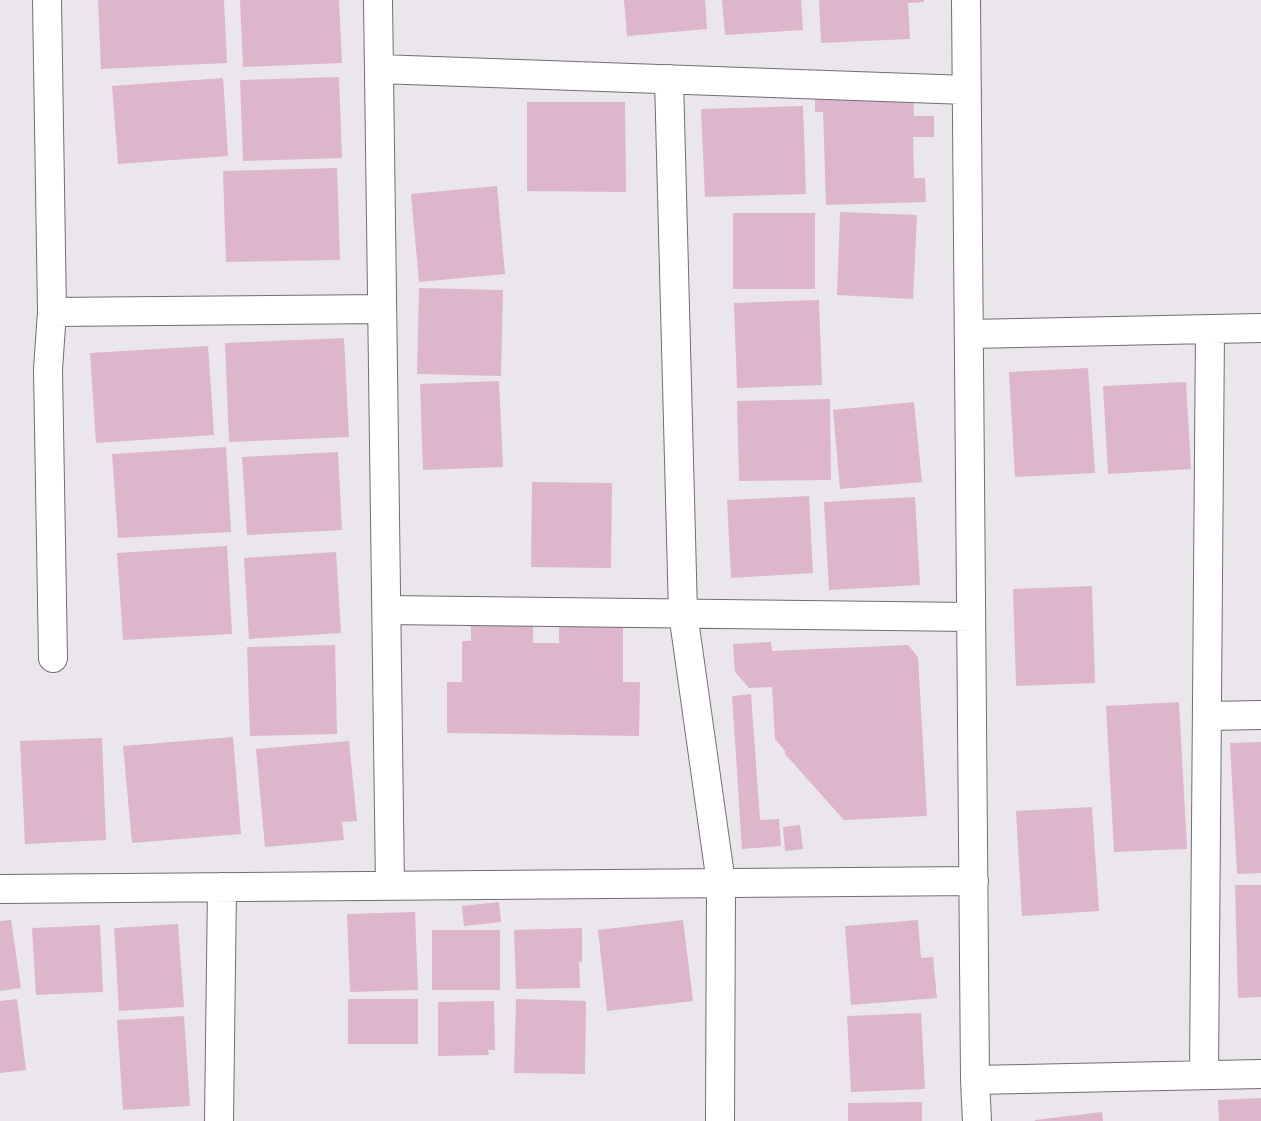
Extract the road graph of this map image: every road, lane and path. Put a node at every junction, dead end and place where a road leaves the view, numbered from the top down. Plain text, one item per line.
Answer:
1 (47, 0) edge
2 (378, 0) edge
3 (966, 0) edge
4 (379, 69) junction
5 (669, 79) junction
6 (967, 90) junction
7 (382, 309) junction
8 (52, 312) junction
9 (1261, 328) edge
10 (1210, 329) junction
11 (969, 334) junction
12 (386, 610) junction
13 (683, 613) junction
14 (972, 617) junction
15 (52, 658) dead end
16 (1261, 715) edge
17 (1207, 716) junction
18 (974, 881) junction
19 (721, 884) junction
20 (390, 886) junction
21 (222, 887) junction
22 (0, 889) edge
23 (1261, 1074) edge
24 (1204, 1075) junction
25 (975, 1080) junction
26 (219, 1121) edge
27 (720, 1121) edge
28 (977, 1121) edge

1 - 8 street
2 - 4 street
3 - 6 street
4 - 5 street
4 - 7 street
5 - 6 street
5 - 13 street
6 - 11 street
7 - 8 street
7 - 12 street
8 - 15 street
9 - 10 street
10 - 11 street
10 - 17 street
11 - 14 street
12 - 13 street
12 - 20 street
13 - 14 street
13 - 19 street
14 - 18 street
16 - 17 street
17 - 24 street
18 - 19 street
18 - 25 street
19 - 20 street
19 - 27 street
20 - 21 street
21 - 22 street
21 - 26 street
23 - 24 street
24 - 25 street
25 - 28 street

